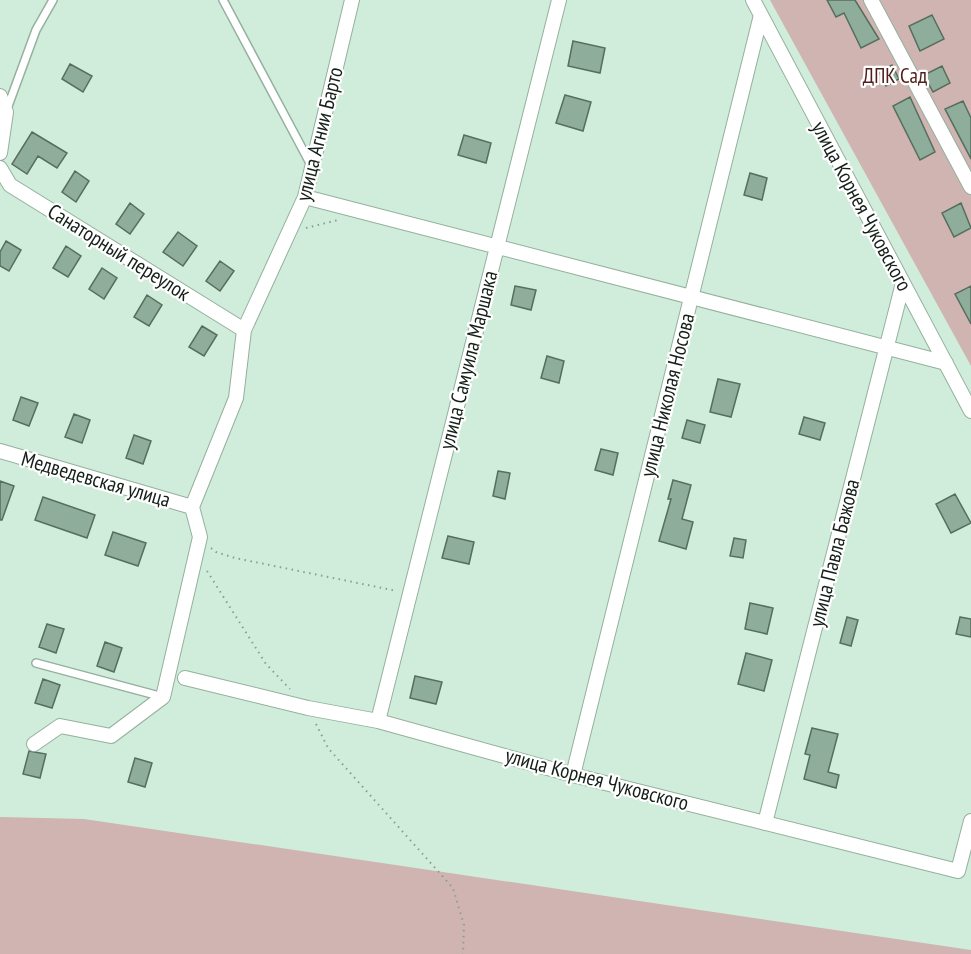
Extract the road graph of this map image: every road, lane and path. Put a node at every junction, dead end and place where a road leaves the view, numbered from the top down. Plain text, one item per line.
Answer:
1 (53, 0) edge
2 (223, 0) edge
3 (352, 0) edge
4 (559, 0) edge
5 (753, 0) edge
6 (872, 0) edge
7 (761, 15) junction
8 (0, 96) edge
9 (6, 112) junction
10 (0, 153) edge
11 (0, 168) edge
12 (312, 168) junction
13 (971, 187) edge
14 (305, 197) junction
15 (344, 219) dead end
16 (285, 240) junction
17 (495, 247) junction
18 (903, 283) junction
19 (691, 297) junction
20 (244, 330) junction
21 (886, 347) junction
22 (946, 363) junction
23 (971, 411) edge
24 (0, 450) edge
25 (192, 507) junction
26 (200, 537) junction
27 (204, 563) dead end
28 (411, 594) junction
29 (36, 663) dead end
30 (185, 678) dead end
31 (163, 697) junction
32 (308, 708) junction
33 (378, 721) junction
34 (34, 744) dead end
35 (573, 775) junction
36 (971, 821) edge
37 (765, 823) junction
38 (462, 954) edge

1 - 9 lane
2 - 12 lane
3 - 12 street, улица Агнии Барто
4 - 17 street, улица Самуила Маршака
5 - 7 street, улица Корнея Чуковского
6 - 13 street
7 - 18 street, улица Корнея Чуковского
7 - 19 street, улица Николая Носова
8 - 9 street
9 - 10 street
11 - 20 street, Санаторный переулок
12 - 14 street, улица Агнии Барто
14 - 16 street, улица Агнии Барто
14 - 17 street
15 - 16 path
16 - 20 street, улица Агнии Барто
17 - 19 street
17 - 28 street, улица Самуила Маршака
18 - 21 street, улица Павла Бажова
18 - 22 street, улица Корнея Чуковского
19 - 21 street
19 - 35 street, улица Николая Носова
20 - 25 street, улица Агнии Барто
21 - 22 street
21 - 37 street, улица Павла Бажова
22 - 23 street, улица Корнея Чуковского
24 - 25 street, Медведевская улица
25 - 26 street
26 - 28 path
26 - 31 street
27 - 32 path
28 - 33 street, улица Самуила Маршака
29 - 31 lane
30 - 32 street, улица Корнея Чуковского
31 - 34 street
32 - 33 street, улица Корнея Чуковского
32 - 38 path
33 - 35 street, улица Корнея Чуковского
35 - 37 street, улица Корнея Чуковского
36 - 37 street, улица Корнея Чуковского

